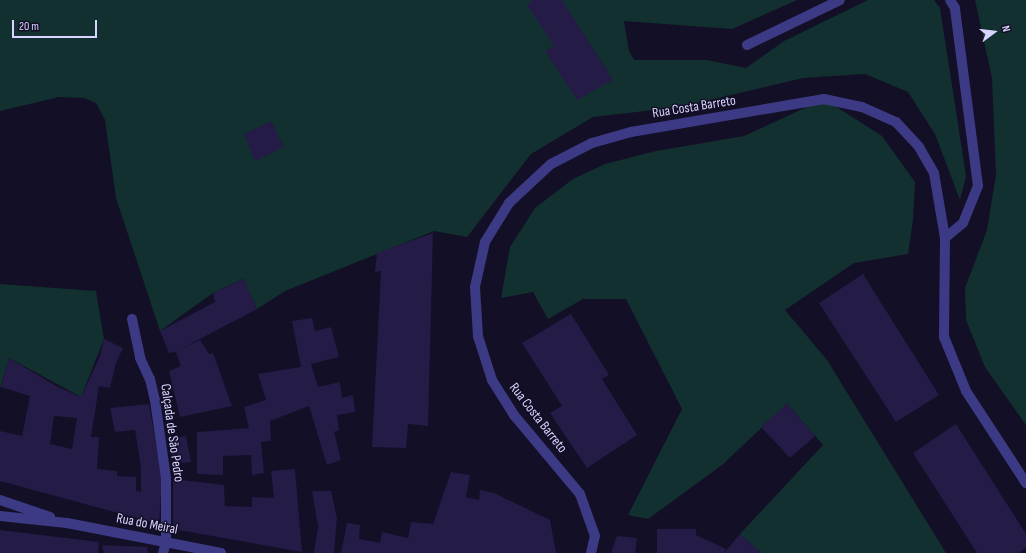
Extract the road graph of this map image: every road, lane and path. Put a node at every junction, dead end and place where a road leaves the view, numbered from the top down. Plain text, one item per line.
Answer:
1 (840, 0) edge
2 (950, 0) edge
3 (747, 45) dead end
4 (945, 238) junction
5 (132, 319) dead end
6 (1026, 483) edge
7 (0, 500) edge
8 (0, 516) edge
9 (67, 523) junction
10 (166, 542) junction
11 (163, 553) edge
12 (221, 553) edge
13 (591, 553) edge

1 - 3 street
2 - 4 street
4 - 6 street, Rua Costa Barreto
4 - 13 street, Rua Costa Barreto
5 - 10 street, Calçada de São Pedro
7 - 9 street, Rua do Meiral
8 - 9 street, Rua do Meiral
9 - 10 street, Rua do Meiral
10 - 11 street, Calçada de São Pedro
10 - 12 street, Rua do Meiral

